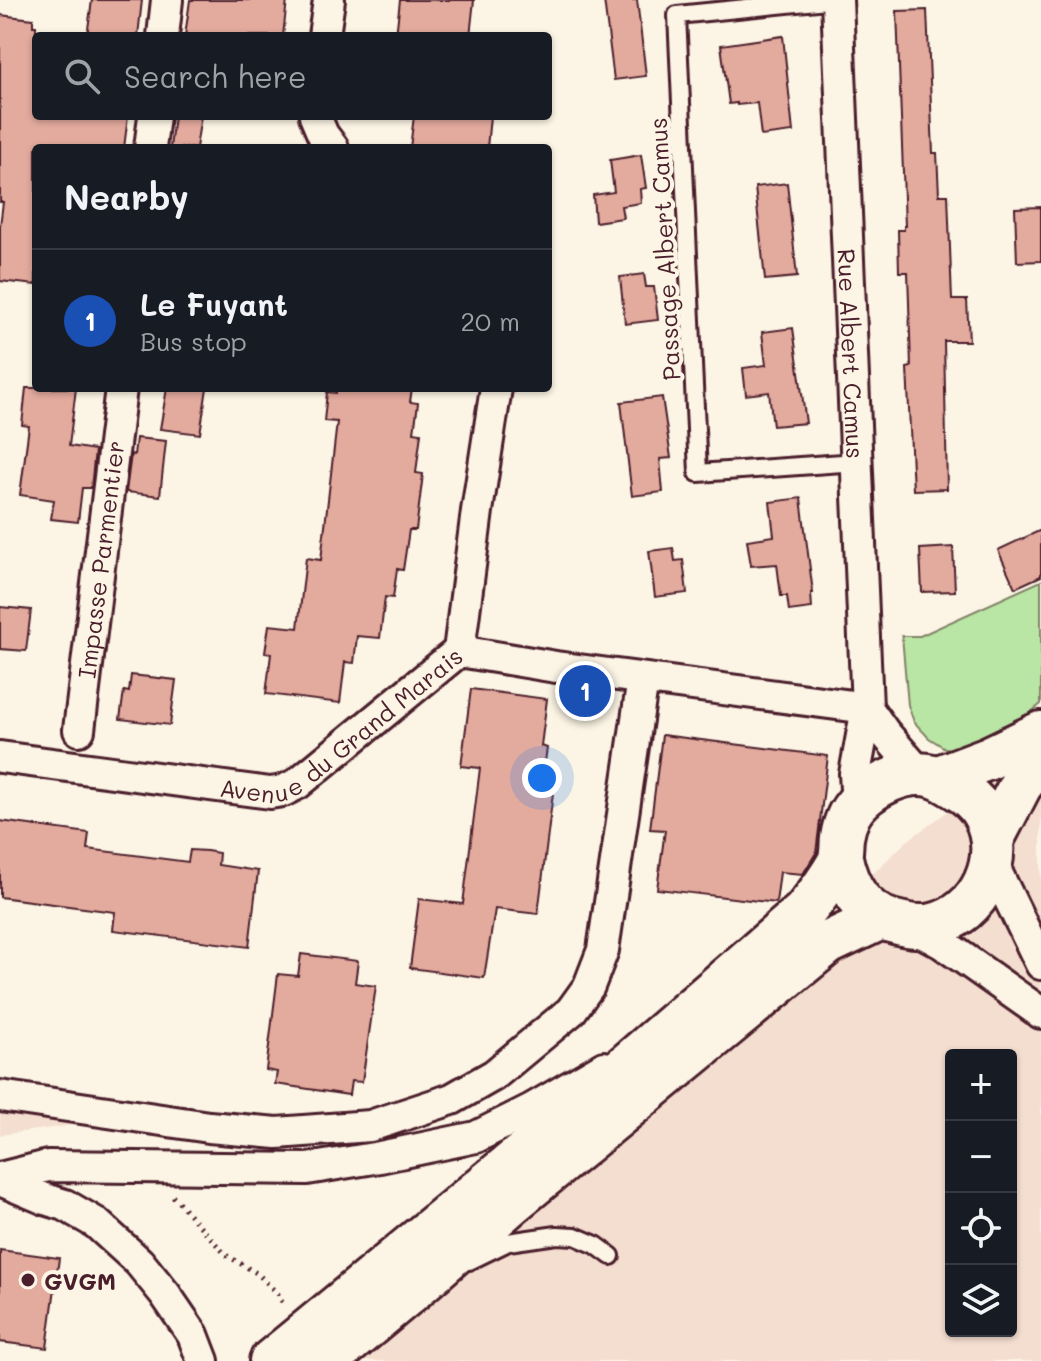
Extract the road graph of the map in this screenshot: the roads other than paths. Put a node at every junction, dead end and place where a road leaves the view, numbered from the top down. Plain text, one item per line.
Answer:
1 (167, 0) edge
2 (329, 0) edge
3 (827, 0) edge
4 (837, 0) edge
5 (163, 32) edge
6 (325, 32) edge
7 (154, 120) edge
8 (316, 120) edge
9 (150, 144) edge
10 (330, 144) edge
11 (121, 392) edge
12 (495, 392) edge
13 (857, 462) junction
14 (459, 651) junction
15 (643, 679) junction
16 (867, 708) junction
17 (79, 730) dead end
18 (1041, 733) edge
19 (0, 757) edge
20 (1041, 758) edge
21 (930, 776) junction
22 (857, 804) junction
23 (992, 852) junction
24 (841, 858) junction
25 (896, 922) junction
26 (1041, 964) edge
27 (1041, 1013) edge
28 (664, 1031) junction
29 (0, 1096) edge
30 (0, 1179) edge
31 (611, 1256) dead end
32 (417, 1286) junction
33 (299, 1353) edge
34 (203, 1361) edge

1 - 5 street
2 - 6 street
3 - 13 lane, Passage Albert Camus
4 - 13 street, Rue Albert Camus
7 - 9 street
8 - 10 street
11 - 17 street, Impasse Parmentier
12 - 14 street
13 - 16 street, Rue Albert Camus
14 - 15 street, Avenue du Grand Marais
14 - 19 street, Avenue du Grand Marais
15 - 16 street, Avenue du Grand Marais
15 - 29 street
16 - 21 street
16 - 22 street, Rue Albert Camus
18 - 21 street
20 - 23 street
21 - 22 street
21 - 23 street
22 - 24 street
23 - 25 street
23 - 26 street
24 - 25 street
24 - 28 street
25 - 27 street
25 - 32 street
28 - 30 street
28 - 33 street
30 - 34 street
31 - 32 lane
32 - 33 street

